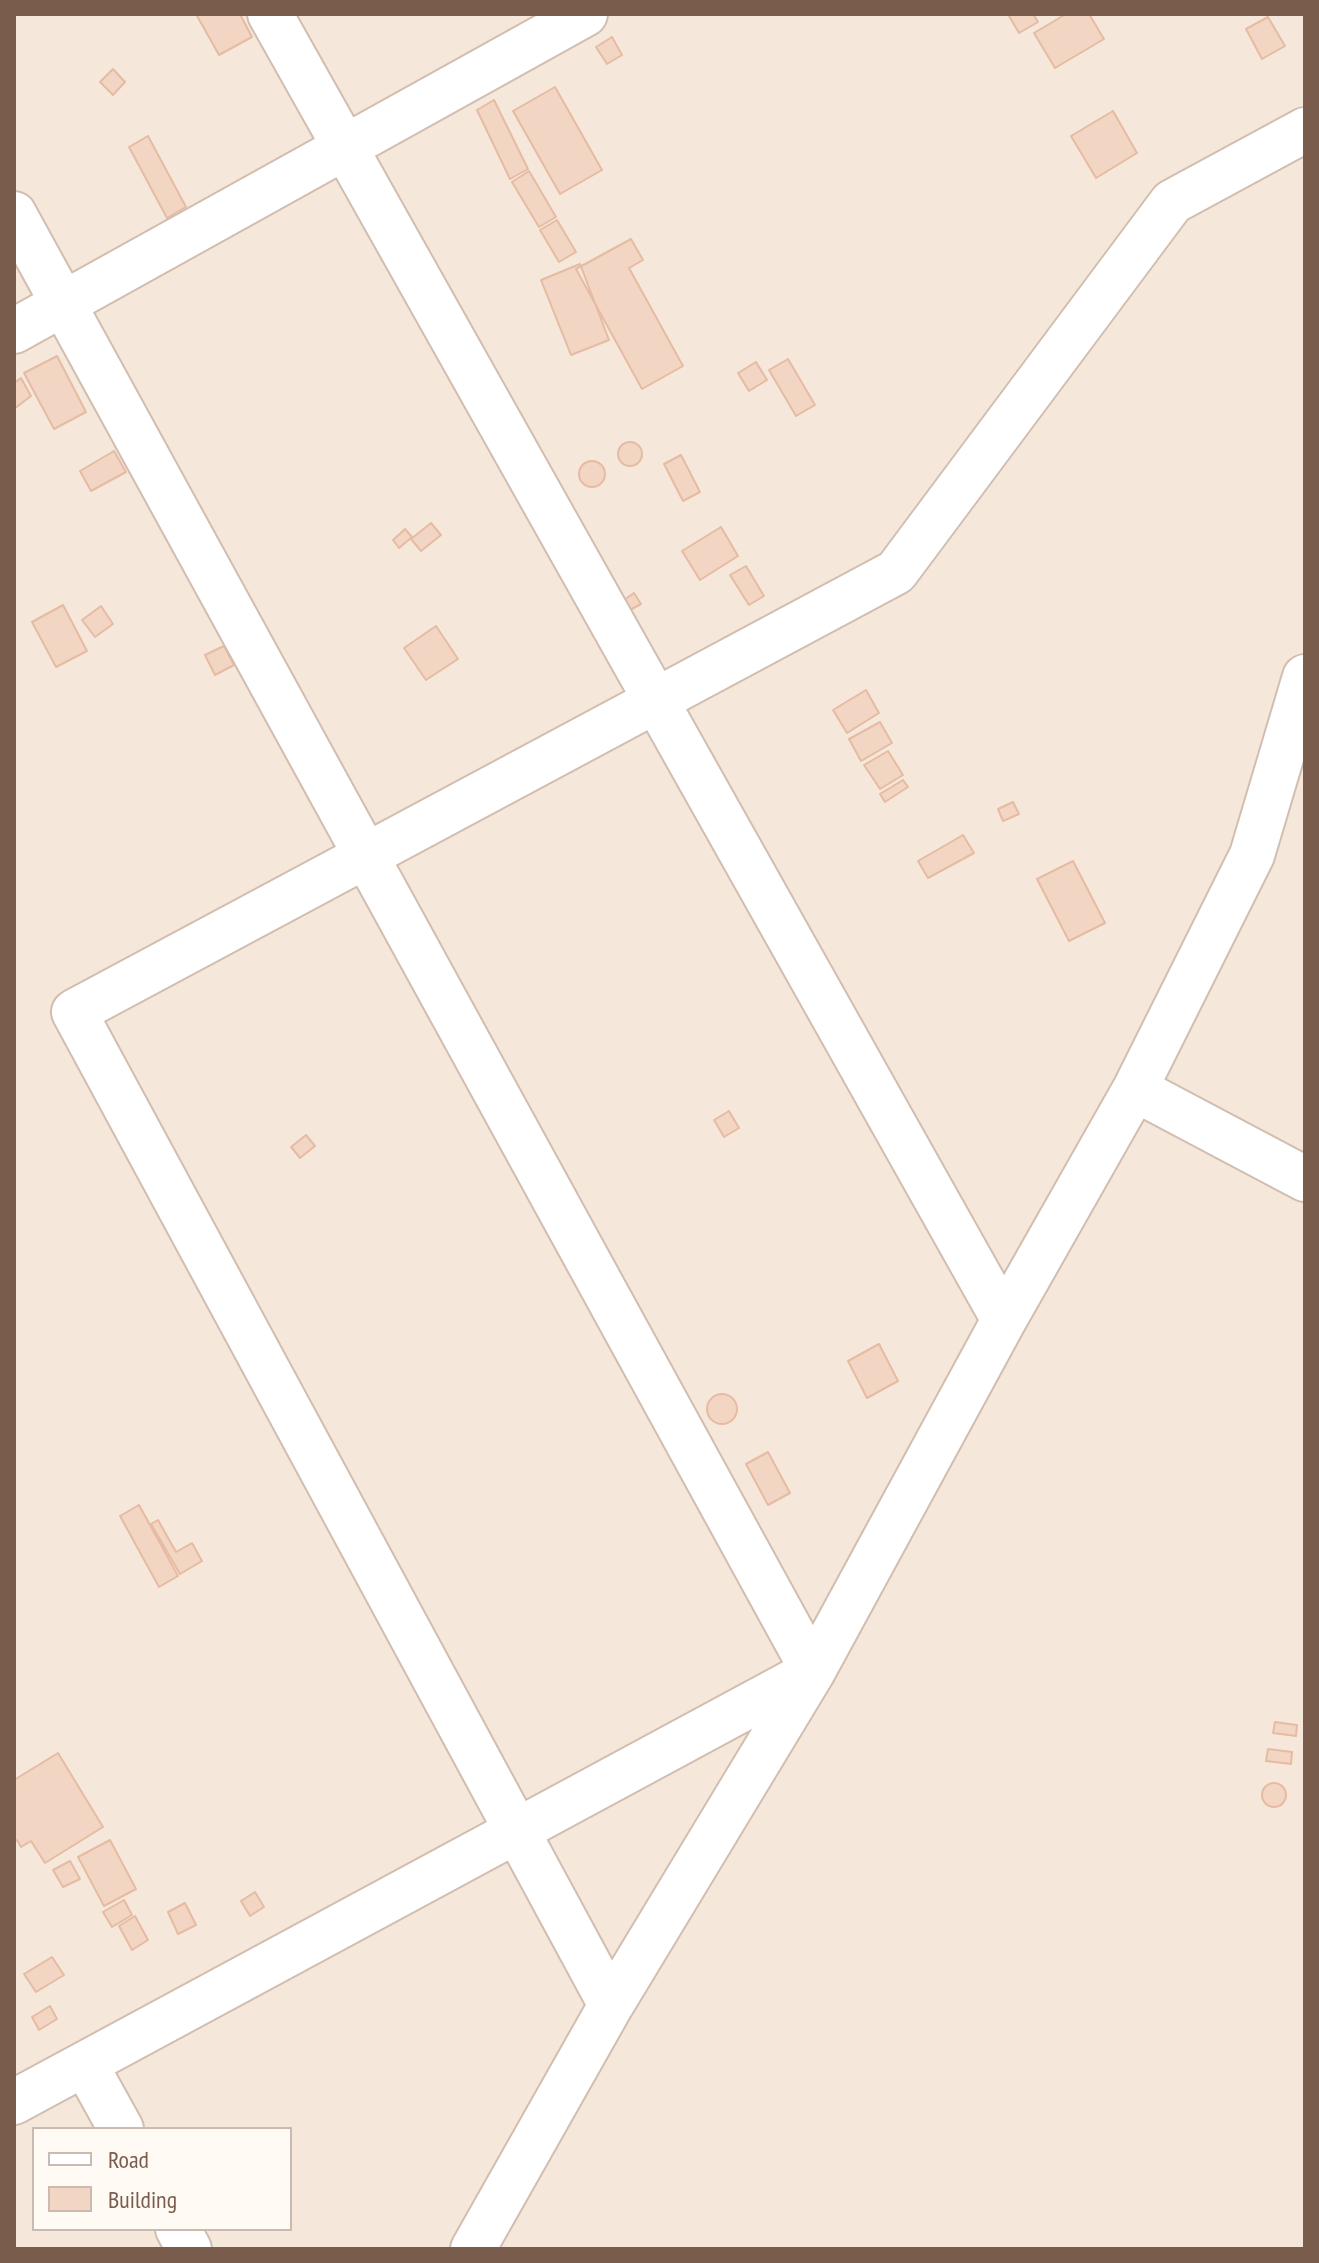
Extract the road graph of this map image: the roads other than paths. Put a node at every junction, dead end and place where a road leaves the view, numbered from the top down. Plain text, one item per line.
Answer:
1 (270, 14) edge
2 (585, 14) edge
3 (1305, 130) edge
4 (345, 148) junction
5 (14, 214) edge
6 (63, 304) junction
7 (14, 331) edge
8 (1305, 677) edge
9 (655, 700) junction
10 (366, 855) junction
11 (1135, 1089) junction
12 (1305, 1179) edge
13 (1004, 1320) junction
14 (813, 1671) junction
15 (517, 1830) junction
16 (611, 2005) junction
17 (85, 2064) junction
18 (14, 2102) edge
19 (120, 2127) edge
20 (179, 2231) edge
21 (189, 2249) edge
22 (473, 2249) edge

1 - 4 street
2 - 4 street
3 - 9 street
4 - 6 street
4 - 9 street
5 - 6 street
6 - 7 street
6 - 10 street
8 - 11 street
9 - 10 street
9 - 13 street
10 - 14 street
10 - 15 street
11 - 12 street
11 - 13 street
13 - 14 street
14 - 15 street
14 - 16 street
15 - 16 street
15 - 17 street
16 - 22 street
17 - 18 street
17 - 19 street
20 - 21 street

